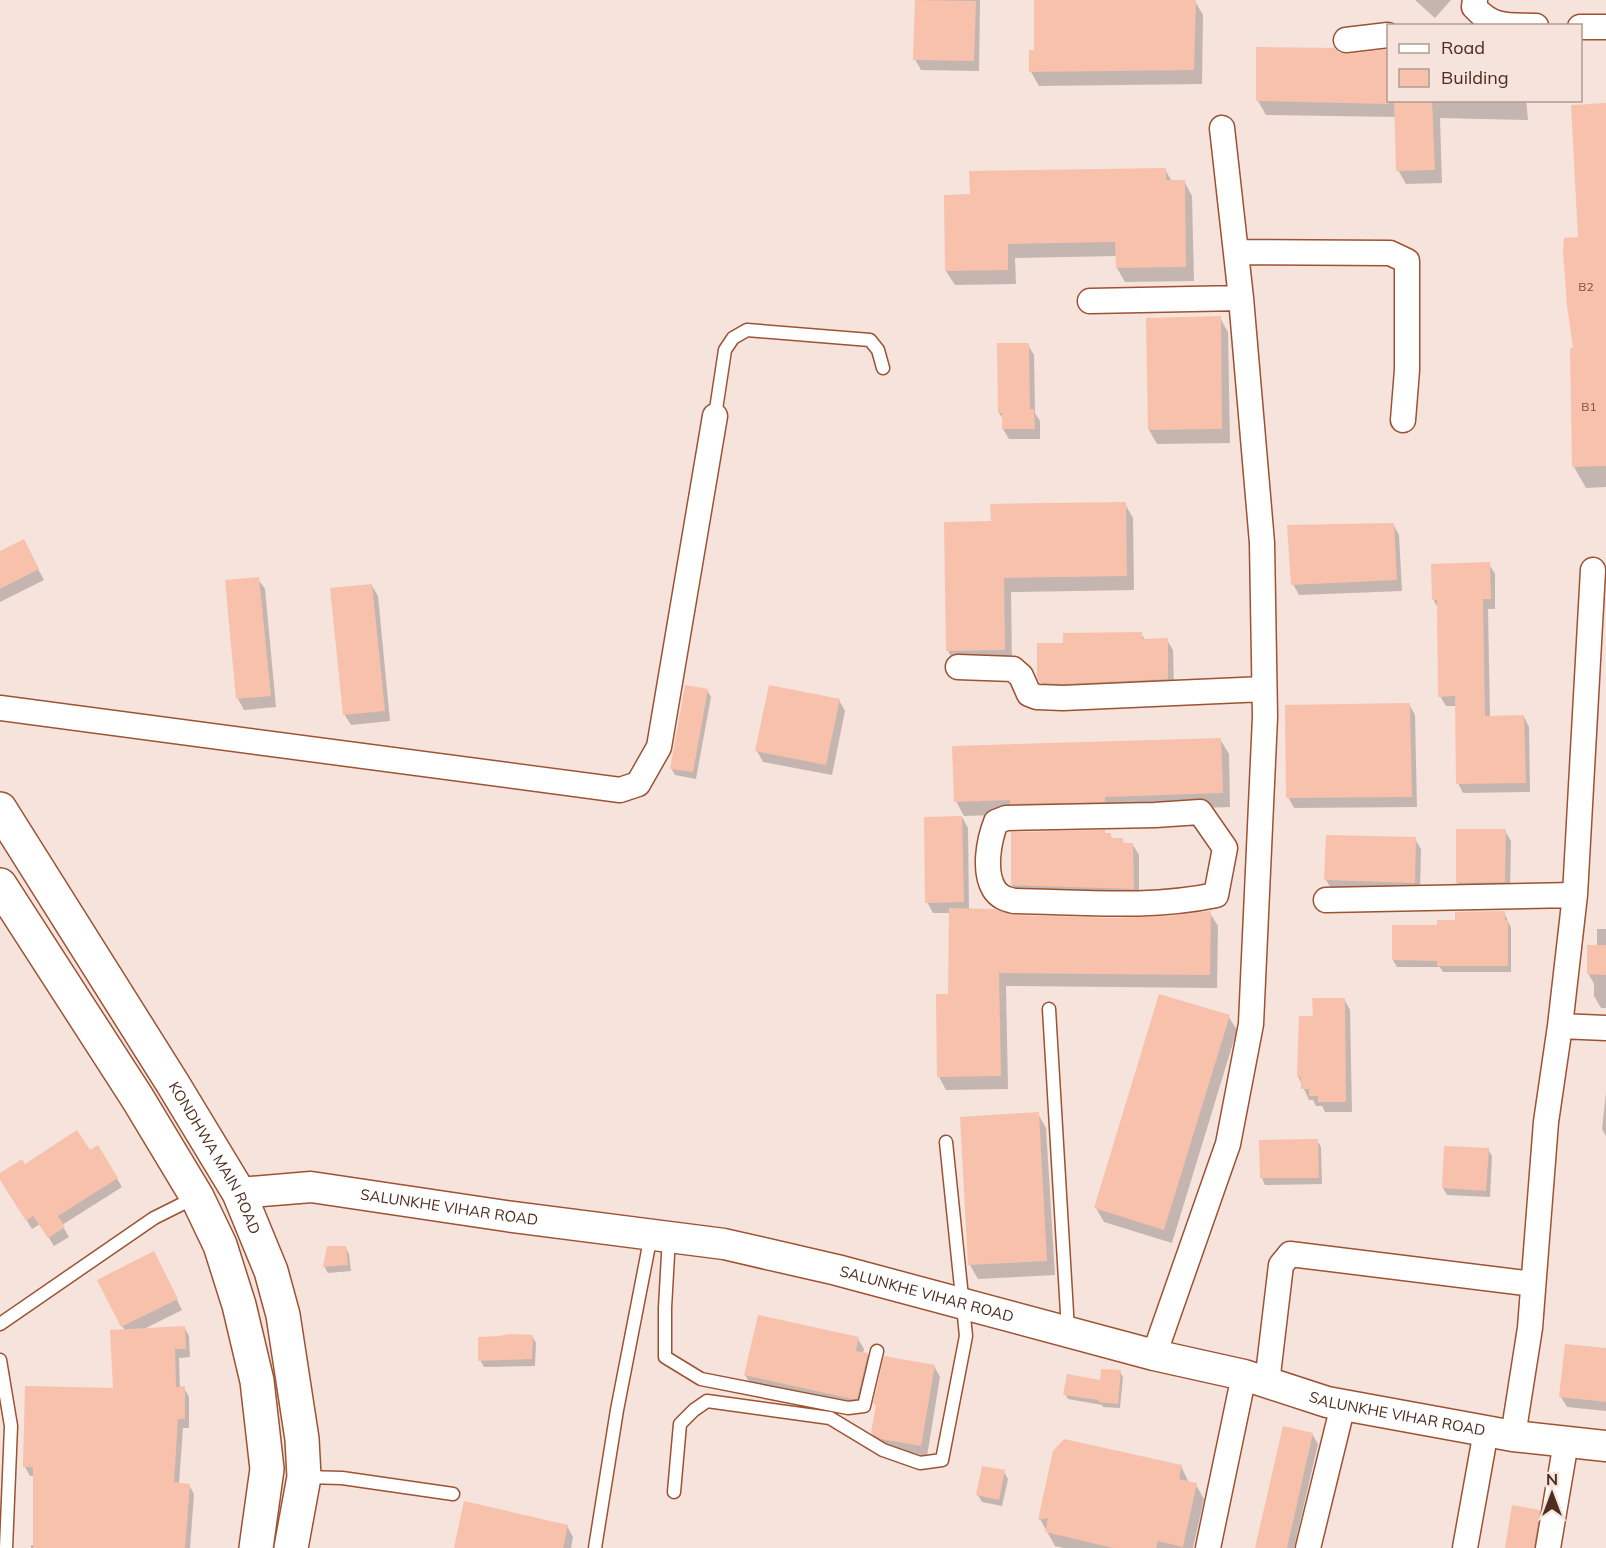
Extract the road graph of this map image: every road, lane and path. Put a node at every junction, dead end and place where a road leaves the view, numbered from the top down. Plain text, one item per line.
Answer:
1 (1475, 0) edge
2 (1493, 22) junction
3 (1479, 24) edge
4 (1501, 24) edge
5 (1582, 27) edge
6 (1606, 27) edge
7 (1387, 35) edge
8 (1346, 40) dead end
9 (1222, 128) dead end
10 (1236, 252) junction
11 (1241, 298) junction
12 (1090, 301) dead end
13 (883, 368) dead end
14 (716, 416) joint
15 (1403, 420) dead end
16 (1593, 570) dead end
17 (958, 668) dead end
18 (1264, 689) junction
19 (0, 708) edge
20 (3, 821) edge
21 (1259, 845) junction
22 (1225, 848) junction
23 (0, 885) edge
24 (1575, 895) junction
25 (1326, 900) dead end
26 (1049, 1009) dead end
27 (1560, 1026) junction
28 (1606, 1028) edge
29 (946, 1143) dead end
30 (239, 1193) junction
31 (197, 1197) junction
32 (660, 1236) junction
33 (1533, 1284) junction
34 (962, 1303) junction
35 (0, 1324) edge
36 (1068, 1331) junction
37 (877, 1351) dead end
38 (1154, 1355) junction
39 (0, 1360) edge
40 (1256, 1379) junction
41 (1343, 1405) junction
42 (1499, 1434) junction
43 (1566, 1442) junction
44 (1606, 1446) edge
45 (301, 1490) junction
46 (674, 1492) dead end
47 (453, 1494) dead end
48 (263, 1500) junction
49 (6, 1548) edge
50 (256, 1548) edge
51 (291, 1548) edge
52 (595, 1548) edge
53 (1208, 1548) edge
54 (1308, 1548) edge
55 (1465, 1548) edge
56 (1548, 1548) edge

1 - 2 street
2 - 3 street
2 - 4 street
5 - 6 street
7 - 8 street
9 - 10 street
10 - 11 street
10 - 15 street
11 - 12 street
11 - 18 street
13 - 14 lane
14 - 19 street
16 - 24 street
17 - 18 street
18 - 21 street
20 - 30 main road, KONDHWA MAIN ROAD
21 - 22 street
21 - 38 street
22 - 22 street
23 - 31 main road
24 - 25 street
24 - 27 street
26 - 36 lane
27 - 28 street
27 - 33 street
29 - 34 lane
30 - 32 street, SALUNKHE VIHAR ROAD
30 - 45 main road, KONDHWA MAIN ROAD
31 - 35 lane
31 - 48 main road
32 - 34 street, SALUNKHE VIHAR ROAD
32 - 37 lane
32 - 52 lane
33 - 40 street
33 - 42 street
34 - 36 street, SALUNKHE VIHAR ROAD
34 - 46 lane
36 - 38 street, SALUNKHE VIHAR ROAD
38 - 40 street, SALUNKHE VIHAR ROAD
39 - 49 lane
40 - 41 street, SALUNKHE VIHAR ROAD
40 - 53 street
41 - 42 street, SALUNKHE VIHAR ROAD
41 - 54 street
42 - 43 street, SALUNKHE VIHAR ROAD
42 - 55 street
43 - 44 street, SALUNKHE VIHAR ROAD
43 - 56 street
45 - 47 lane
45 - 48 main road
45 - 51 main road, KONDHWA MAIN ROAD
48 - 50 main road

